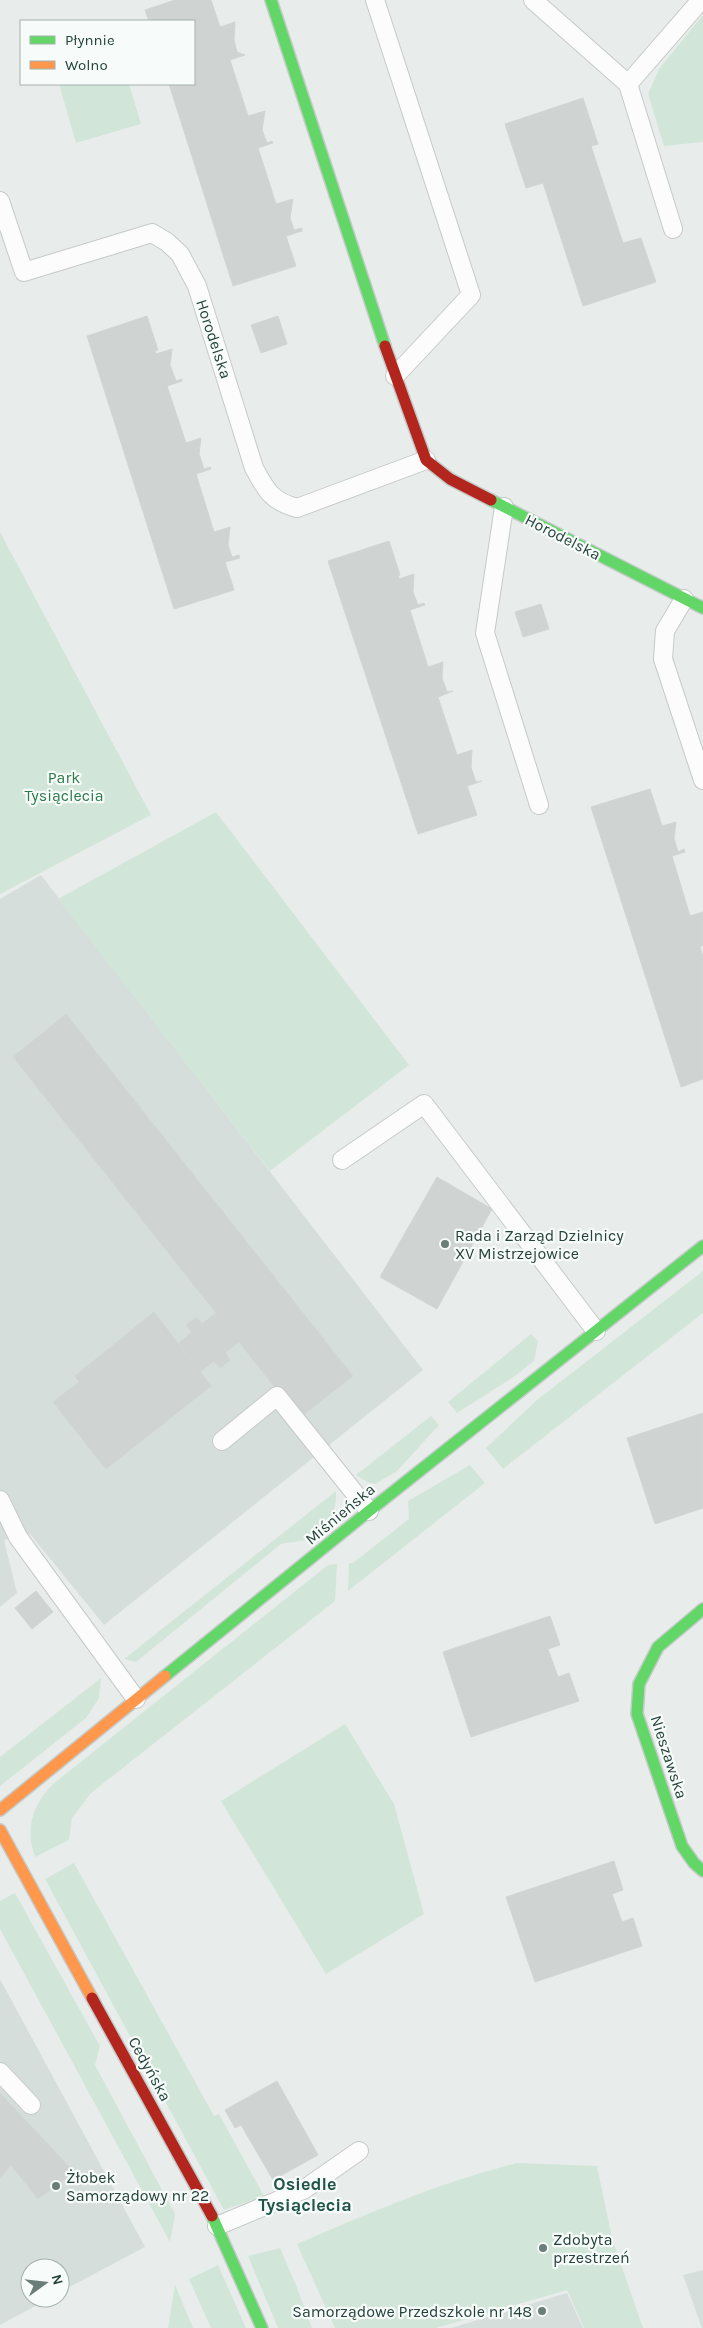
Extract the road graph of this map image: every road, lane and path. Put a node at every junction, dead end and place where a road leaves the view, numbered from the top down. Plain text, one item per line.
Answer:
1 (271, 0) edge
2 (375, 0) edge
3 (533, 0) edge
4 (701, 0) edge
5 (628, 84) junction
6 (0, 201) edge
7 (673, 229) dead end
8 (395, 376) junction
9 (426, 460) junction
10 (504, 507) junction
11 (684, 599) junction
12 (703, 608) edge
13 (703, 780) edge
14 (539, 805) dead end
15 (342, 1160) dead end
16 (703, 1246) edge
17 (596, 1331) junction
18 (222, 1441) dead end
19 (0, 1500) edge
20 (369, 1511) junction
21 (703, 1608) edge
22 (136, 1699) junction
23 (0, 1810) edge
24 (0, 1830) edge
25 (703, 1871) edge
26 (0, 2072) edge
27 (31, 2105) dead end
28 (359, 2151) dead end
29 (217, 2226) junction
30 (262, 2328) edge

1 - 8 street
2 - 8 lane
3 - 5 lane
4 - 5 lane
5 - 7 lane
6 - 9 lane, Horodelska
8 - 9 street
9 - 10 street, Horodelska
10 - 11 street, Horodelska
10 - 14 lane
11 - 12 street, Horodelska
11 - 13 lane
15 - 17 lane
16 - 17 street, Miśnieńska
17 - 20 street, Miśnieńska
18 - 20 lane
19 - 22 lane
20 - 22 street, Miśnieńska
21 - 25 street, Nieszawska
22 - 23 street, Miśnieńska
24 - 29 street, Cedyńska
26 - 27 lane
28 - 29 lane
29 - 30 street, Cedyńska

